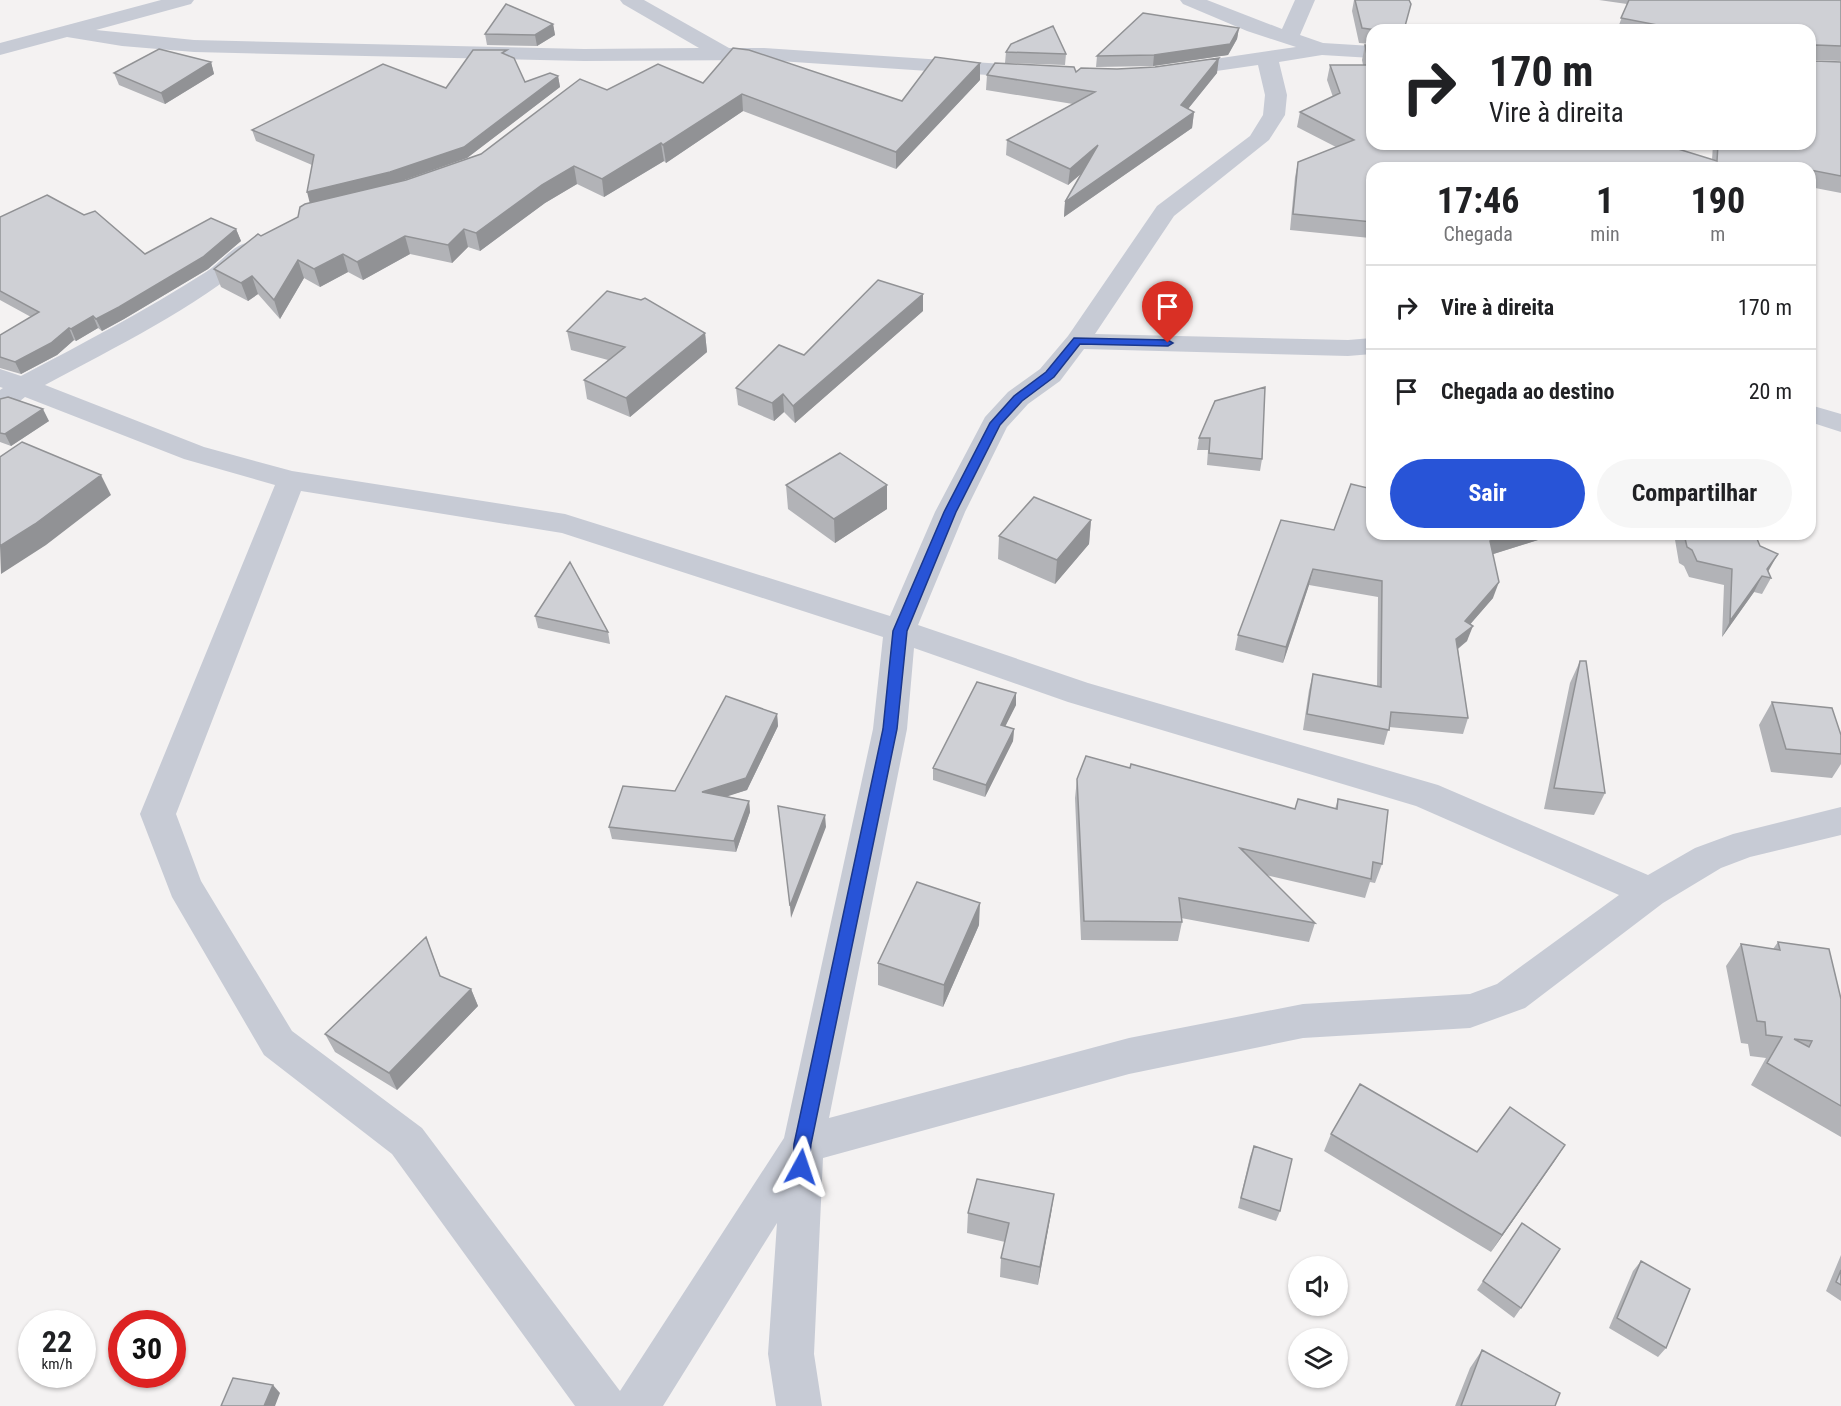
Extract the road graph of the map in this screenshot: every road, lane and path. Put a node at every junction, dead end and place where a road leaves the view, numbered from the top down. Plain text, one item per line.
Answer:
1 (184, 0) edge
2 (630, 0) edge
3 (1190, 0) edge
4 (1305, 0) edge
5 (66, 31) junction
6 (1277, 47) junction
7 (0, 49) edge
8 (1322, 49) junction
9 (1366, 52) edge
10 (724, 54) junction
11 (619, 55) junction
12 (1050, 73) edge
13 (1153, 74) edge
14 (590, 77) dead end
15 (273, 234) edge
16 (1077, 341) junction
17 (1366, 346) edge
18 (7, 389) edge
19 (1816, 415) edge
20 (1841, 423) edge
21 (291, 480) junction
22 (900, 631) junction
23 (1841, 821) edge
24 (1650, 891) junction
25 (803, 1144) junction
26 (603, 1406) edge
27 (637, 1406) edge
28 (799, 1406) edge

1 - 5 street
2 - 10 street
3 - 6 street
4 - 6 street
5 - 7 street
5 - 11 street
6 - 8 street
6 - 8 street
6 - 13 street
6 - 16 street
8 - 9 street
10 - 11 street
10 - 12 street
11 - 14 street
15 - 18 street
16 - 17 street
16 - 22 street
18 - 21 street
19 - 20 street
21 - 22 street
21 - 26 street
22 - 24 street
22 - 25 street
23 - 24 street
24 - 25 street
25 - 27 street
25 - 28 street

